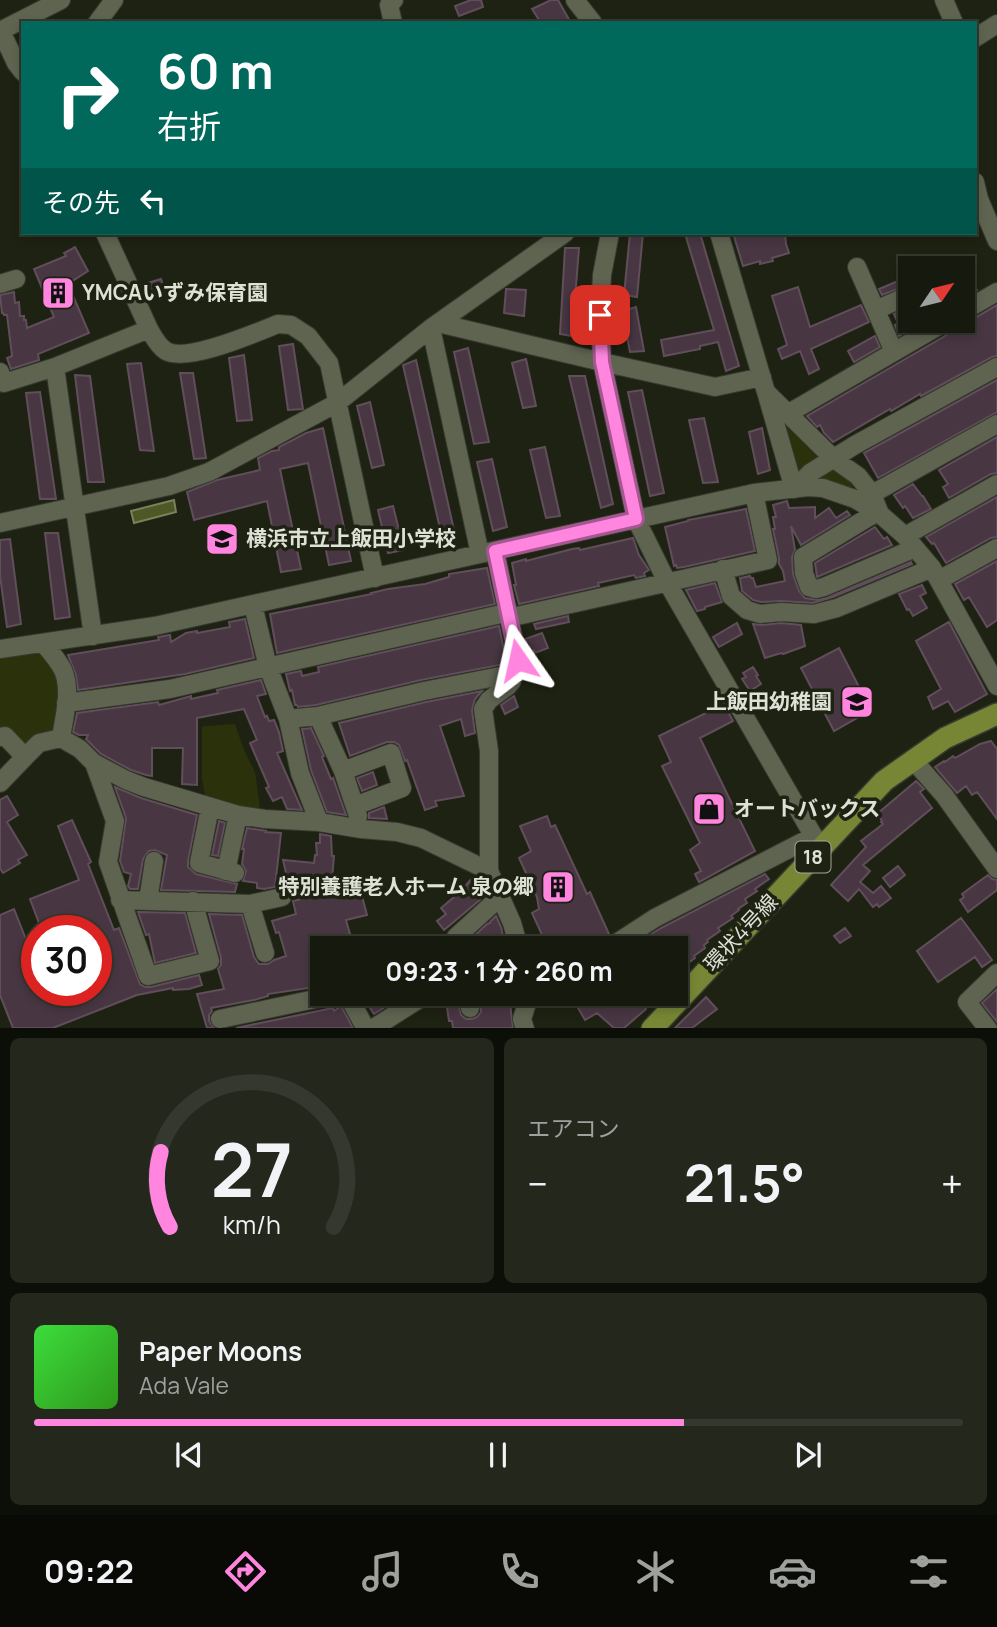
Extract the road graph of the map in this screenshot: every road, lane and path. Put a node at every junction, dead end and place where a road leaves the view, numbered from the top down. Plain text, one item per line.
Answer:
1 (61, 0) edge
2 (114, 0) edge
3 (394, 0) edge
4 (575, 0) edge
5 (944, 0) edge
6 (98, 21) edge
7 (393, 21) edge
8 (591, 21) edge
9 (953, 21) edge
10 (997, 24) edge
11 (0, 31) edge
12 (977, 37) edge
13 (21, 65) edge
14 (977, 190) edge
15 (106, 235) edge
16 (562, 235) edge
17 (610, 235) edge
18 (720, 235) edge
19 (997, 241) edge
20 (858, 267) dead end
21 (997, 292) edge
22 (898, 300) edge
23 (975, 305) edge
24 (876, 310) junction
25 (434, 326) junction
26 (149, 328) junction
27 (927, 333) edge
28 (894, 352) junction
29 (602, 362) junction
30 (55, 367) junction
31 (997, 367) edge
32 (0, 372) edge
33 (764, 385) junction
34 (337, 403) junction
35 (789, 414) junction
36 (997, 424) edge
37 (834, 459) junction
38 (997, 484) edge
39 (794, 489) junction
40 (754, 493) junction
41 (872, 494) junction
42 (75, 506) junction
43 (879, 513) junction
44 (636, 519) junction
45 (0, 523) edge
46 (910, 542) junction
47 (997, 548) edge
48 (487, 553) junction
49 (723, 569) junction
50 (936, 574) junction
51 (374, 578) junction
52 (667, 582) junction
53 (253, 605) junction
54 (509, 615) junction
55 (93, 636) junction
56 (43, 643) junction
57 (0, 649) edge
58 (268, 667) junction
59 (516, 673) junction
60 (997, 686) edge
61 (66, 703) junction
62 (997, 714) edge
63 (318, 716) junction
64 (288, 719) junction
65 (0, 737) edge
66 (61, 738) junction
67 (25, 757) junction
68 (912, 760) junction
69 (94, 763) junction
70 (343, 771) junction
71 (0, 783) edge
72 (355, 806) junction
73 (210, 807) junction
74 (238, 815) junction
75 (319, 822) junction
76 (362, 829) junction
77 (818, 843) junction
78 (990, 845) edge
79 (154, 861) dead end
80 (997, 869) edge
81 (489, 871) junction
82 (500, 897) junction
83 (282, 898) dead end
84 (120, 900) junction
85 (148, 901) junction
86 (192, 901) junction
87 (250, 904) junction
88 (456, 936) edge
89 (516, 936) edge
90 (636, 936) edge
91 (265, 953) dead end
92 (997, 973) edge
93 (688, 981) edge
94 (310, 1000) edge
95 (354, 1006) edge
96 (408, 1006) edge
97 (527, 1006) edge
98 (666, 1006) edge
99 (220, 1019) dead end
100 (366, 1028) edge
101 (372, 1028) edge
102 (525, 1028) edge
103 (652, 1028) edge
104 (988, 1028) edge

1 - 11 street
2 - 6 street
3 - 7 street
4 - 8 street
5 - 9 street
10 - 12 street
11 - 13 street
14 - 19 street
15 - 26 street
16 - 25 street
17 - 29 street
18 - 33 street
20 - 24 street
21 - 23 street
22 - 24 street
24 - 28 street
25 - 29 street
25 - 34 street
25 - 48 street
26 - 30 street
26 - 34 street
27 - 28 street
28 - 35 street
29 - 33 street
29 - 44 street
30 - 32 street
30 - 42 street
31 - 37 street
33 - 35 street
33 - 39 street
34 - 42 street
34 - 51 street
35 - 37 street
36 - 41 street
37 - 39 street
37 - 41 street
38 - 46 street
39 - 40 street
39 - 43 street
40 - 44 street
40 - 49 street
41 - 43 street
42 - 45 street
42 - 55 street
43 - 46 street
43 - 46 street
44 - 48 street
44 - 52 street
46 - 50 street
47 - 50 street
48 - 51 street
48 - 54 street
49 - 50 street
49 - 52 street
50 - 60 street
51 - 53 street
52 - 54 street
52 - 77 street
53 - 55 street
53 - 58 street
54 - 58 street
54 - 59 street
55 - 56 street
56 - 57 street
56 - 61 street
58 - 61 street
58 - 64 street
59 - 63 street
59 - 81 street
61 - 66 street
62 - 68 main road, 環状4号線 / 18
63 - 64 street
63 - 70 street
64 - 75 street
65 - 67 street
66 - 67 street
66 - 69 street
67 - 71 street
68 - 77 main road, 環状4号線 / 18
68 - 78 street
69 - 73 street
69 - 84 street
70 - 72 street
70 - 72 street
72 - 76 street
73 - 74 street
73 - 74 street
74 - 75 street
75 - 76 street
76 - 81 street
77 - 90 street
77 - 93 main road, 環状4号線 / 18
78 - 80 street
79 - 85 street
81 - 82 street
82 - 88 street
82 - 89 street
83 - 87 street
84 - 85 street
84 - 86 street
85 - 86 street
86 - 87 street
87 - 91 street
92 - 104 street
94 - 99 street
95 - 100 street
96 - 101 street
97 - 102 street
98 - 103 main road, 環状4号線 / 18

